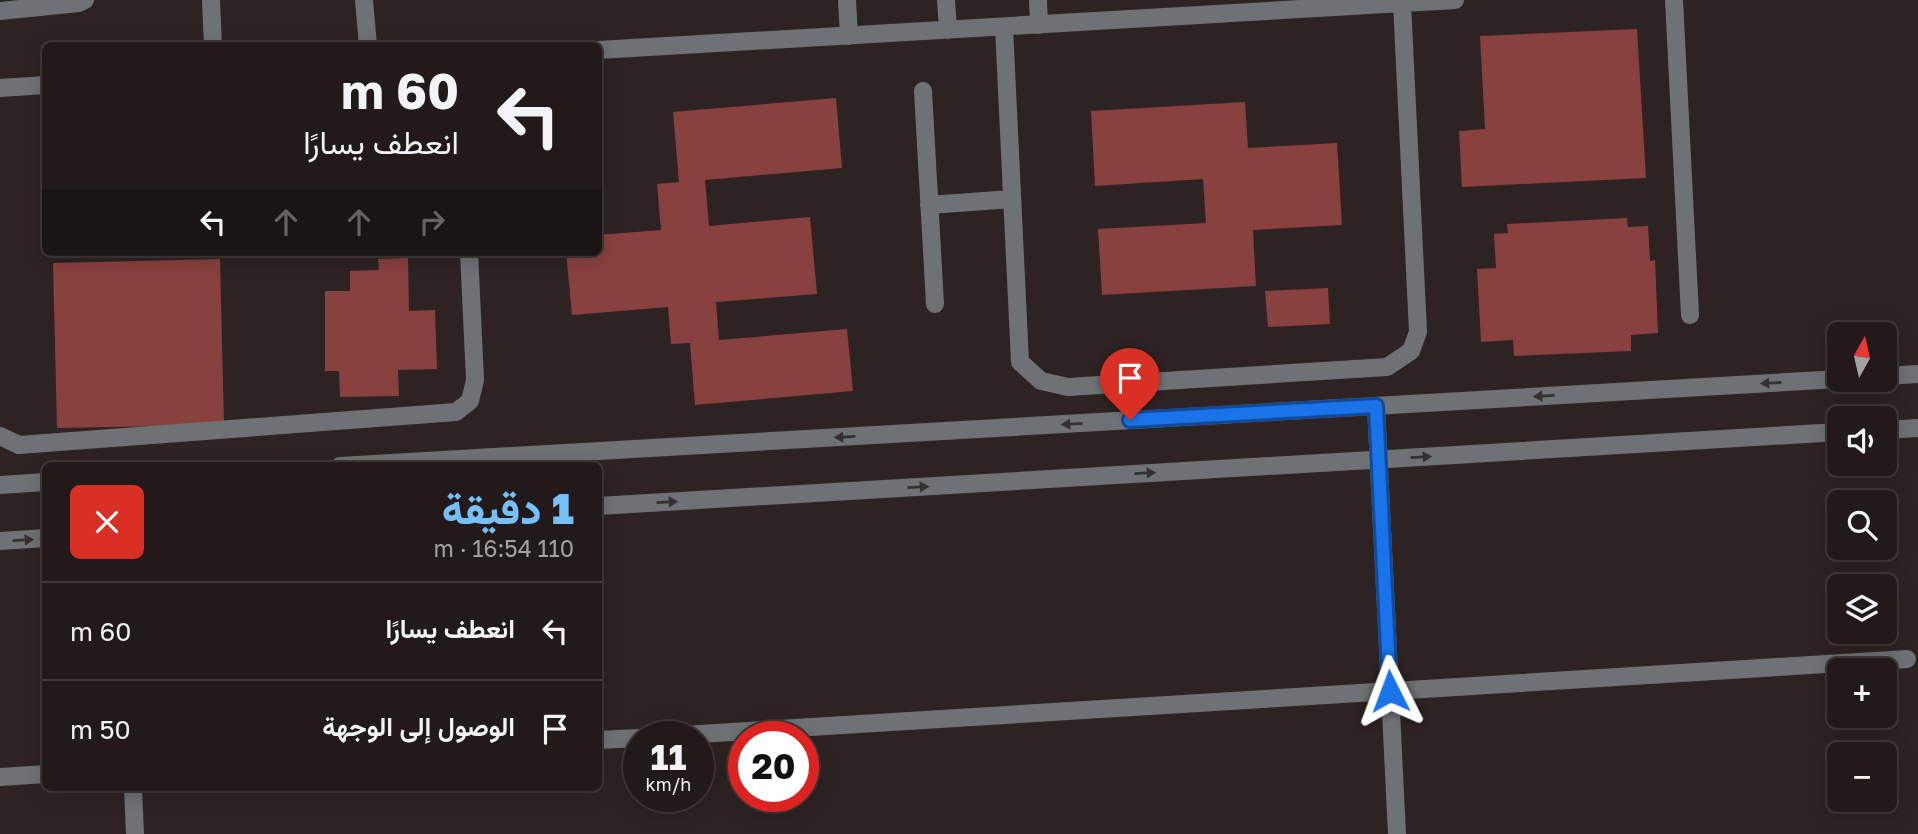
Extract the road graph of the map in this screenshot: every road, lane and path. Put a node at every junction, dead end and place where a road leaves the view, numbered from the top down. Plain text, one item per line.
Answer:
1 (85, 0) edge
2 (211, 0) edge
3 (364, 0) edge
4 (847, 0) edge
5 (946, 0) edge
6 (1038, 0) edge
7 (1455, 0) edge
8 (1674, 0) edge
9 (1402, 3) junction
10 (1320, 4) edge
11 (1145, 9) edge
12 (0, 11) edge
13 (1039, 25) junction
14 (1004, 26) junction
15 (948, 30) junction
16 (849, 36) junction
17 (213, 42) edge
18 (368, 42) edge
19 (602, 50) edge
20 (42, 85) edge
21 (0, 88) edge
22 (923, 91) dead end
23 (1012, 199) junction
24 (929, 205) junction
25 (469, 256) edge
26 (934, 304) dead end
27 (1690, 315) dead end
28 (1918, 374) edge
29 (1897, 375) edge
30 (1827, 380) edge
31 (1376, 406) junction
32 (1918, 428) edge
33 (1897, 429) edge
34 (1827, 433) edge
35 (0, 436) edge
36 (1378, 460) junction
37 (409, 462) edge
38 (42, 482) edge
39 (0, 485) edge
40 (602, 506) edge
41 (42, 538) edge
42 (0, 541) edge
43 (1907, 659) dead end
44 (1390, 691) junction
45 (714, 733) edge
46 (623, 739) edge
47 (602, 740) edge
48 (42, 775) edge
49 (0, 777) edge
50 (133, 791) edge
51 (135, 834) edge
52 (1397, 834) edge

1 - 12 street
2 - 17 street
3 - 18 street
4 - 16 street
5 - 15 street
6 - 13 street
7 - 9 street
8 - 27 street
9 - 10 street
9 - 23 street
10 - 11 street
11 - 13 street
13 - 14 street
14 - 15 street
14 - 23 street
15 - 16 street
16 - 19 street
20 - 21 street
22 - 24 street
23 - 24 street
24 - 26 street
25 - 35 street
28 - 29 street
30 -> 31 street
31 - 36 street
31 -> 37 street
32 - 33 street
36 -> 34 street
40 -> 36 street
36 - 44 street
38 - 39 street
42 -> 41 street
43 - 44 street
44 - 45 street
44 - 52 street
46 - 47 street
48 - 49 street
50 - 51 street

